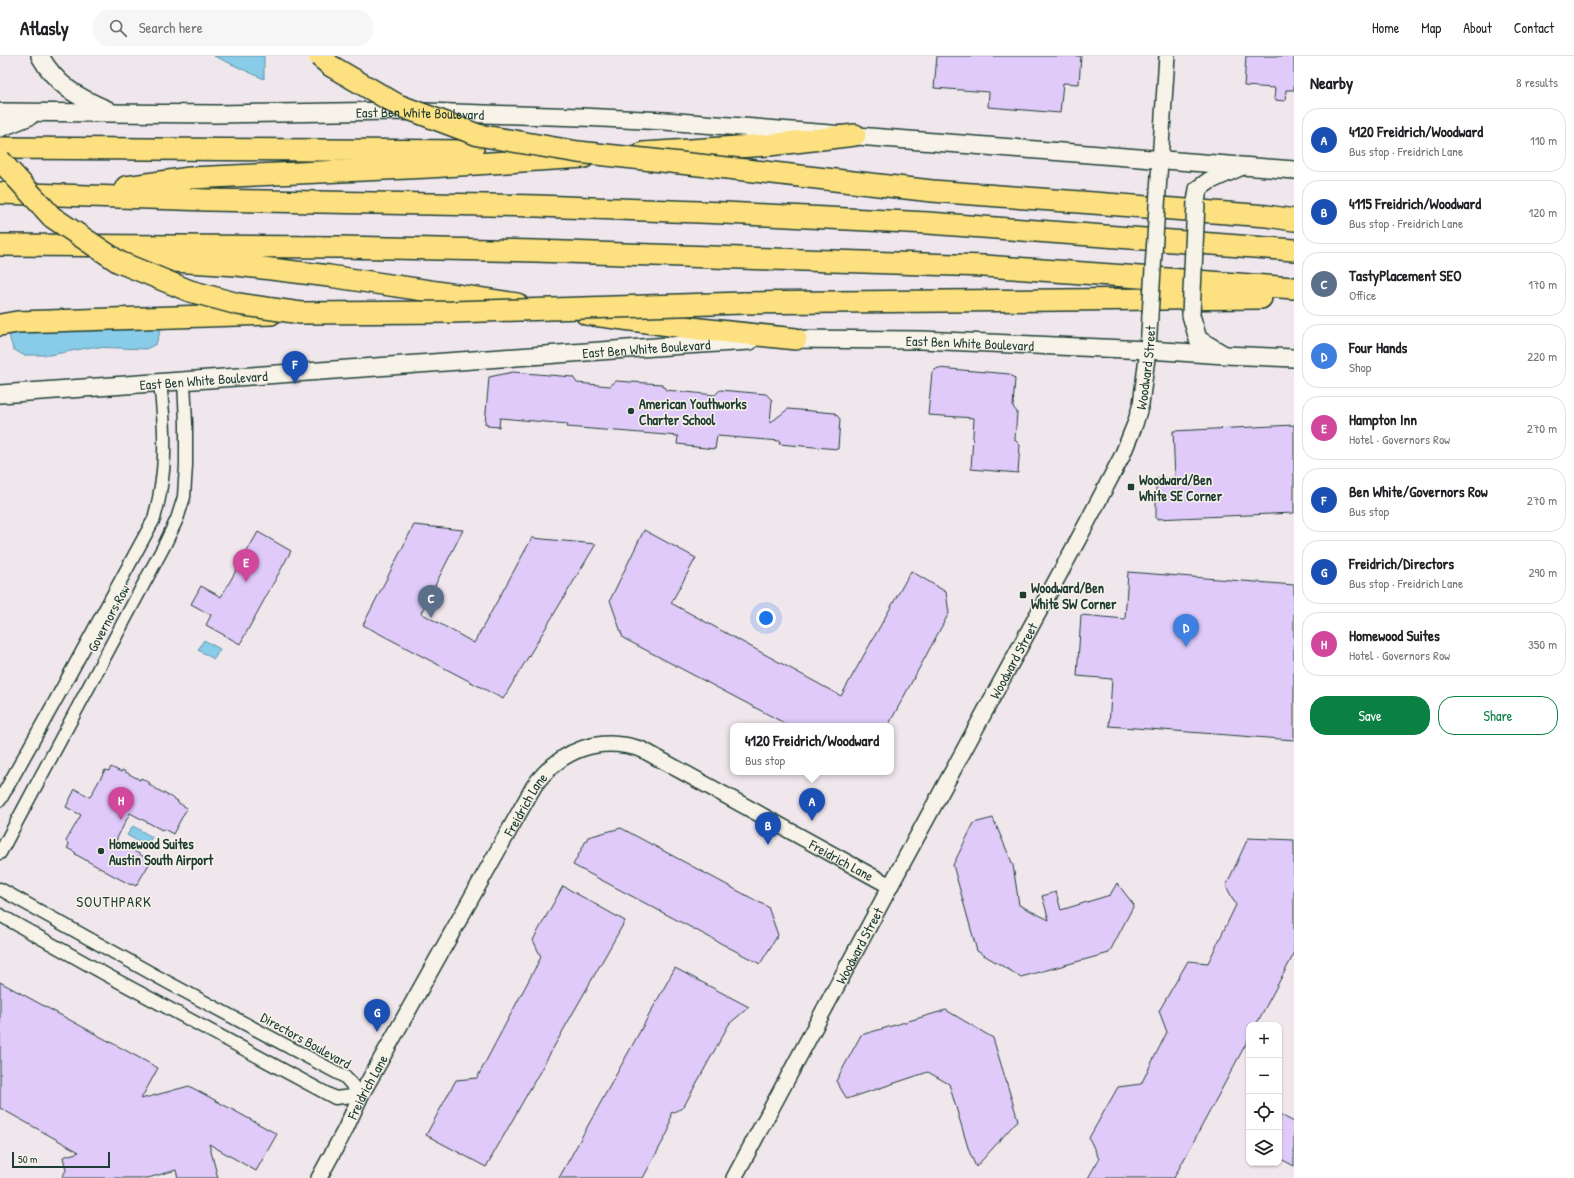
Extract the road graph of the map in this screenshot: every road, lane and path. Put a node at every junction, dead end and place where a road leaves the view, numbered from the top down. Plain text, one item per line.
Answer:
1 (40, 56) edge
2 (319, 56) edge
3 (1167, 56) edge
4 (0, 112) edge
5 (40, 113) junction
6 (113, 113) junction
7 (0, 128) edge
8 (855, 136) junction
9 (0, 148) edge
10 (578, 152) junction
11 (0, 160) edge
12 (1159, 160) junction
13 (1242, 166) junction
14 (1294, 170) edge
15 (0, 193) edge
16 (69, 195) junction
17 (1294, 220) edge
18 (10, 246) edge
19 (1294, 250) edge
20 (1294, 288) edge
21 (1294, 296) edge
22 (301, 313) junction
23 (0, 325) edge
24 (796, 339) junction
25 (1148, 350) junction
26 (1225, 355) junction
27 (1294, 358) edge
28 (184, 381) junction
29 (160, 382) junction
30 (0, 394) edge
31 (0, 800) edge
32 (0, 853) edge
33 (890, 886) junction
34 (0, 889) edge
35 (0, 915) edge
36 (361, 1095) junction
37 (319, 1178) edge
38 (734, 1178) edge

1 - 6 main road
2 - 10 highway, bridge
3 - 12 street, Woodward Street
4 - 5 main road, East Ben White Boulevard
5 - 6 main road, East Ben White Boulevard
5 - 7 main road
6 - 8 main road, East Ben White Boulevard
8 - 12 main road, East Ben White Boulevard
8 - 16 highway
9 - 10 highway, bridge
10 - 17 highway, bridge
11 - 22 highway, bridge
12 - 13 main road, East Ben White Boulevard
12 - 25 street, Woodward Street, bridge
13 - 14 main road, East Ben White Boulevard
13 - 26 main road, bridge
15 - 16 highway
16 - 19 highway
18 - 20 highway
18 - 24 highway
21 - 22 highway, bridge
22 - 23 highway, bridge
24 - 25 main road, East Ben White Boulevard
24 - 28 main road, East Ben White Boulevard
25 - 26 main road, East Ben White Boulevard
25 - 33 street, Woodward Street
26 - 27 main road, East Ben White Boulevard
28 - 29 main road, East Ben White Boulevard
28 - 32 street, Governors Row
29 - 30 main road, East Ben White Boulevard
29 - 31 street, Governors Row
33 - 36 street, Freidrich Lane
33 - 38 street, Woodward Street
34 - 36 street, Directors Boulevard
35 - 36 street
36 - 37 street, Freidrich Lane

